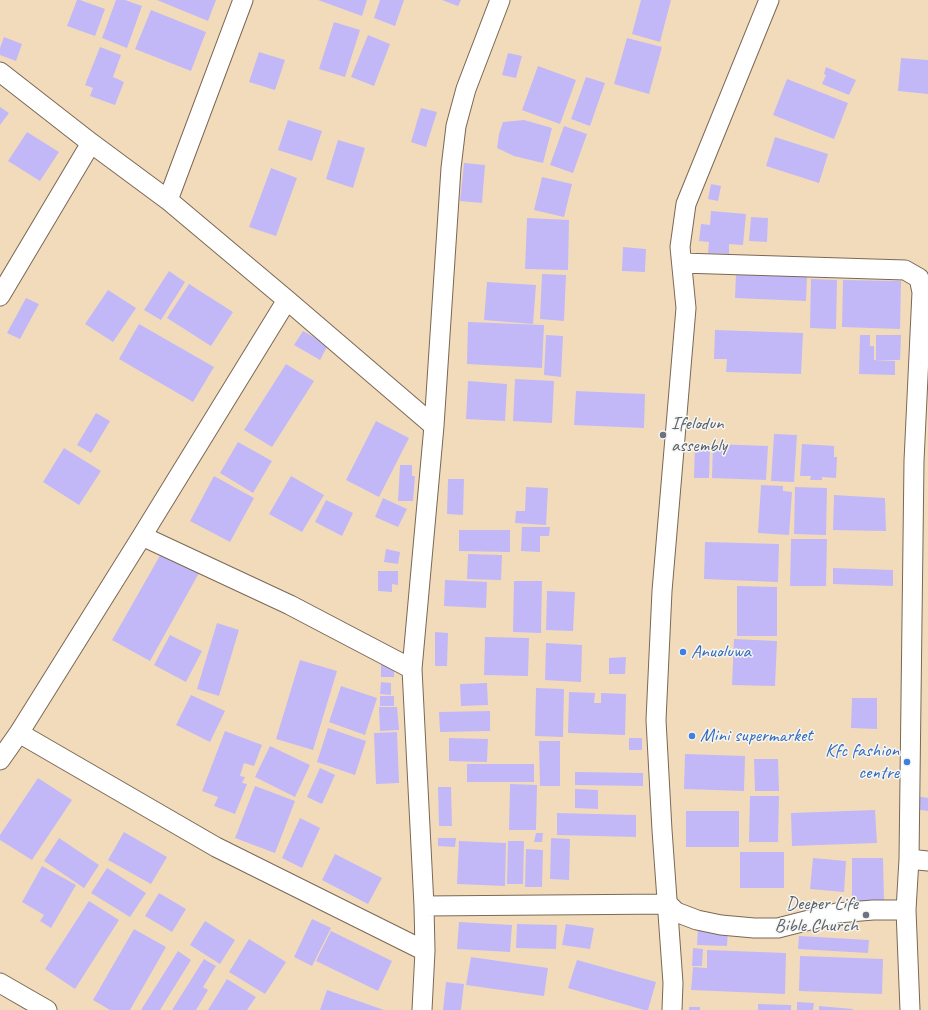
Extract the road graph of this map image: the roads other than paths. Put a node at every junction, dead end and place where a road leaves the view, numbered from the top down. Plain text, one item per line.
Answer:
1 (243, 0) edge
2 (500, 0) edge
3 (769, 0) edge
4 (0, 72) edge
5 (92, 143) junction
6 (168, 200) junction
7 (682, 263) junction
8 (0, 296) edge
9 (287, 300) junction
10 (434, 426) junction
11 (142, 536) junction
12 (412, 669) junction
13 (19, 733) junction
14 (0, 760) edge
15 (909, 859) junction
16 (928, 862) edge
17 (668, 904) junction
18 (424, 906) junction
19 (906, 910) junction
20 (425, 950) junction
21 (0, 983) edge
22 (47, 1010) edge
23 (422, 1010) edge
24 (672, 1010) edge
25 (910, 1010) edge

1 - 6 street
2 - 10 street
3 - 7 street
4 - 5 street
5 - 6 street
5 - 8 street
6 - 9 street
7 - 15 street
7 - 17 street
9 - 10 street
9 - 11 street
10 - 12 street
11 - 12 street
11 - 13 street
12 - 18 street
13 - 14 street
13 - 20 street
15 - 16 street
15 - 19 street
17 - 18 street
17 - 19 street
17 - 24 street
18 - 20 street
19 - 25 street
20 - 23 street
21 - 22 street

